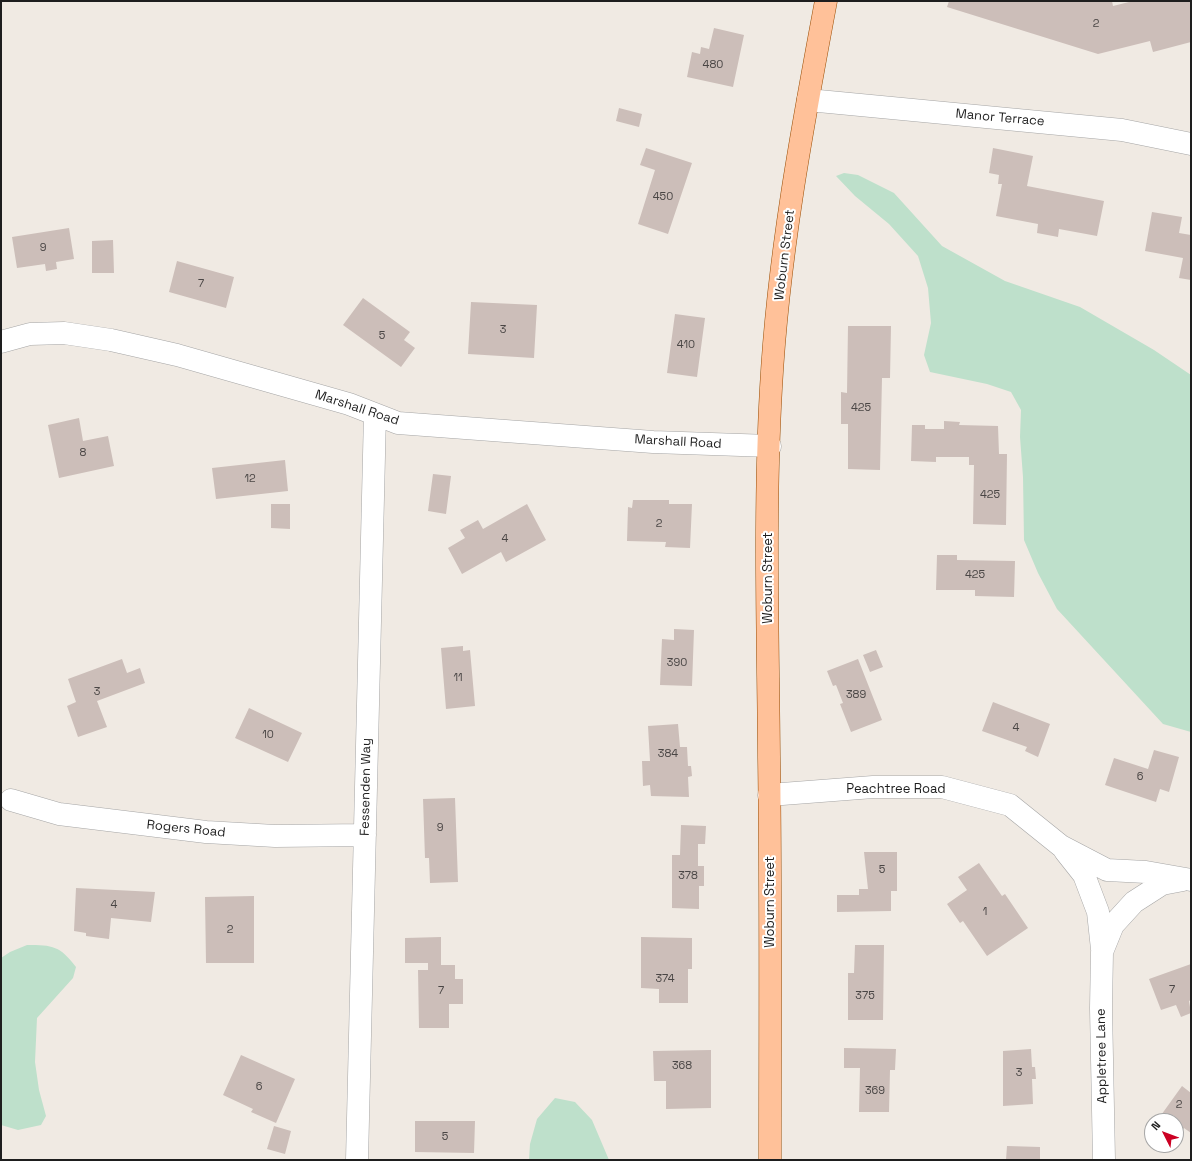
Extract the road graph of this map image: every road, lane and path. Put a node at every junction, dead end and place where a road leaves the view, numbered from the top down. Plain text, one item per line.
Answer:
1 (826, 1) edge
2 (808, 100) junction
3 (1191, 144) edge
4 (1, 342) edge
5 (375, 414) junction
6 (770, 446) junction
7 (770, 795) junction
8 (11, 800) dead end
9 (365, 835) junction
10 (1062, 846) junction
11 (1189, 880) edge
12 (1102, 952) junction
13 (357, 1160) edge
14 (770, 1160) edge
15 (1104, 1160) edge

1 - 2 main road, Woburn Street
2 - 3 street, Manor Terrace
2 - 6 main road, Woburn Street
4 - 5 street, Marshall Road
5 - 6 street, Marshall Road
5 - 9 street, Fessenden Way
6 - 7 main road, Woburn Street
7 - 10 street, Peachtree Road
7 - 14 main road, Woburn Street
8 - 9 street, Rogers Road
9 - 13 street, Fessenden Way
10 - 11 street, Peachtree Road
10 - 12 street, Appletree Lane
11 - 12 street, Appletree Lane
12 - 15 street, Appletree Lane

